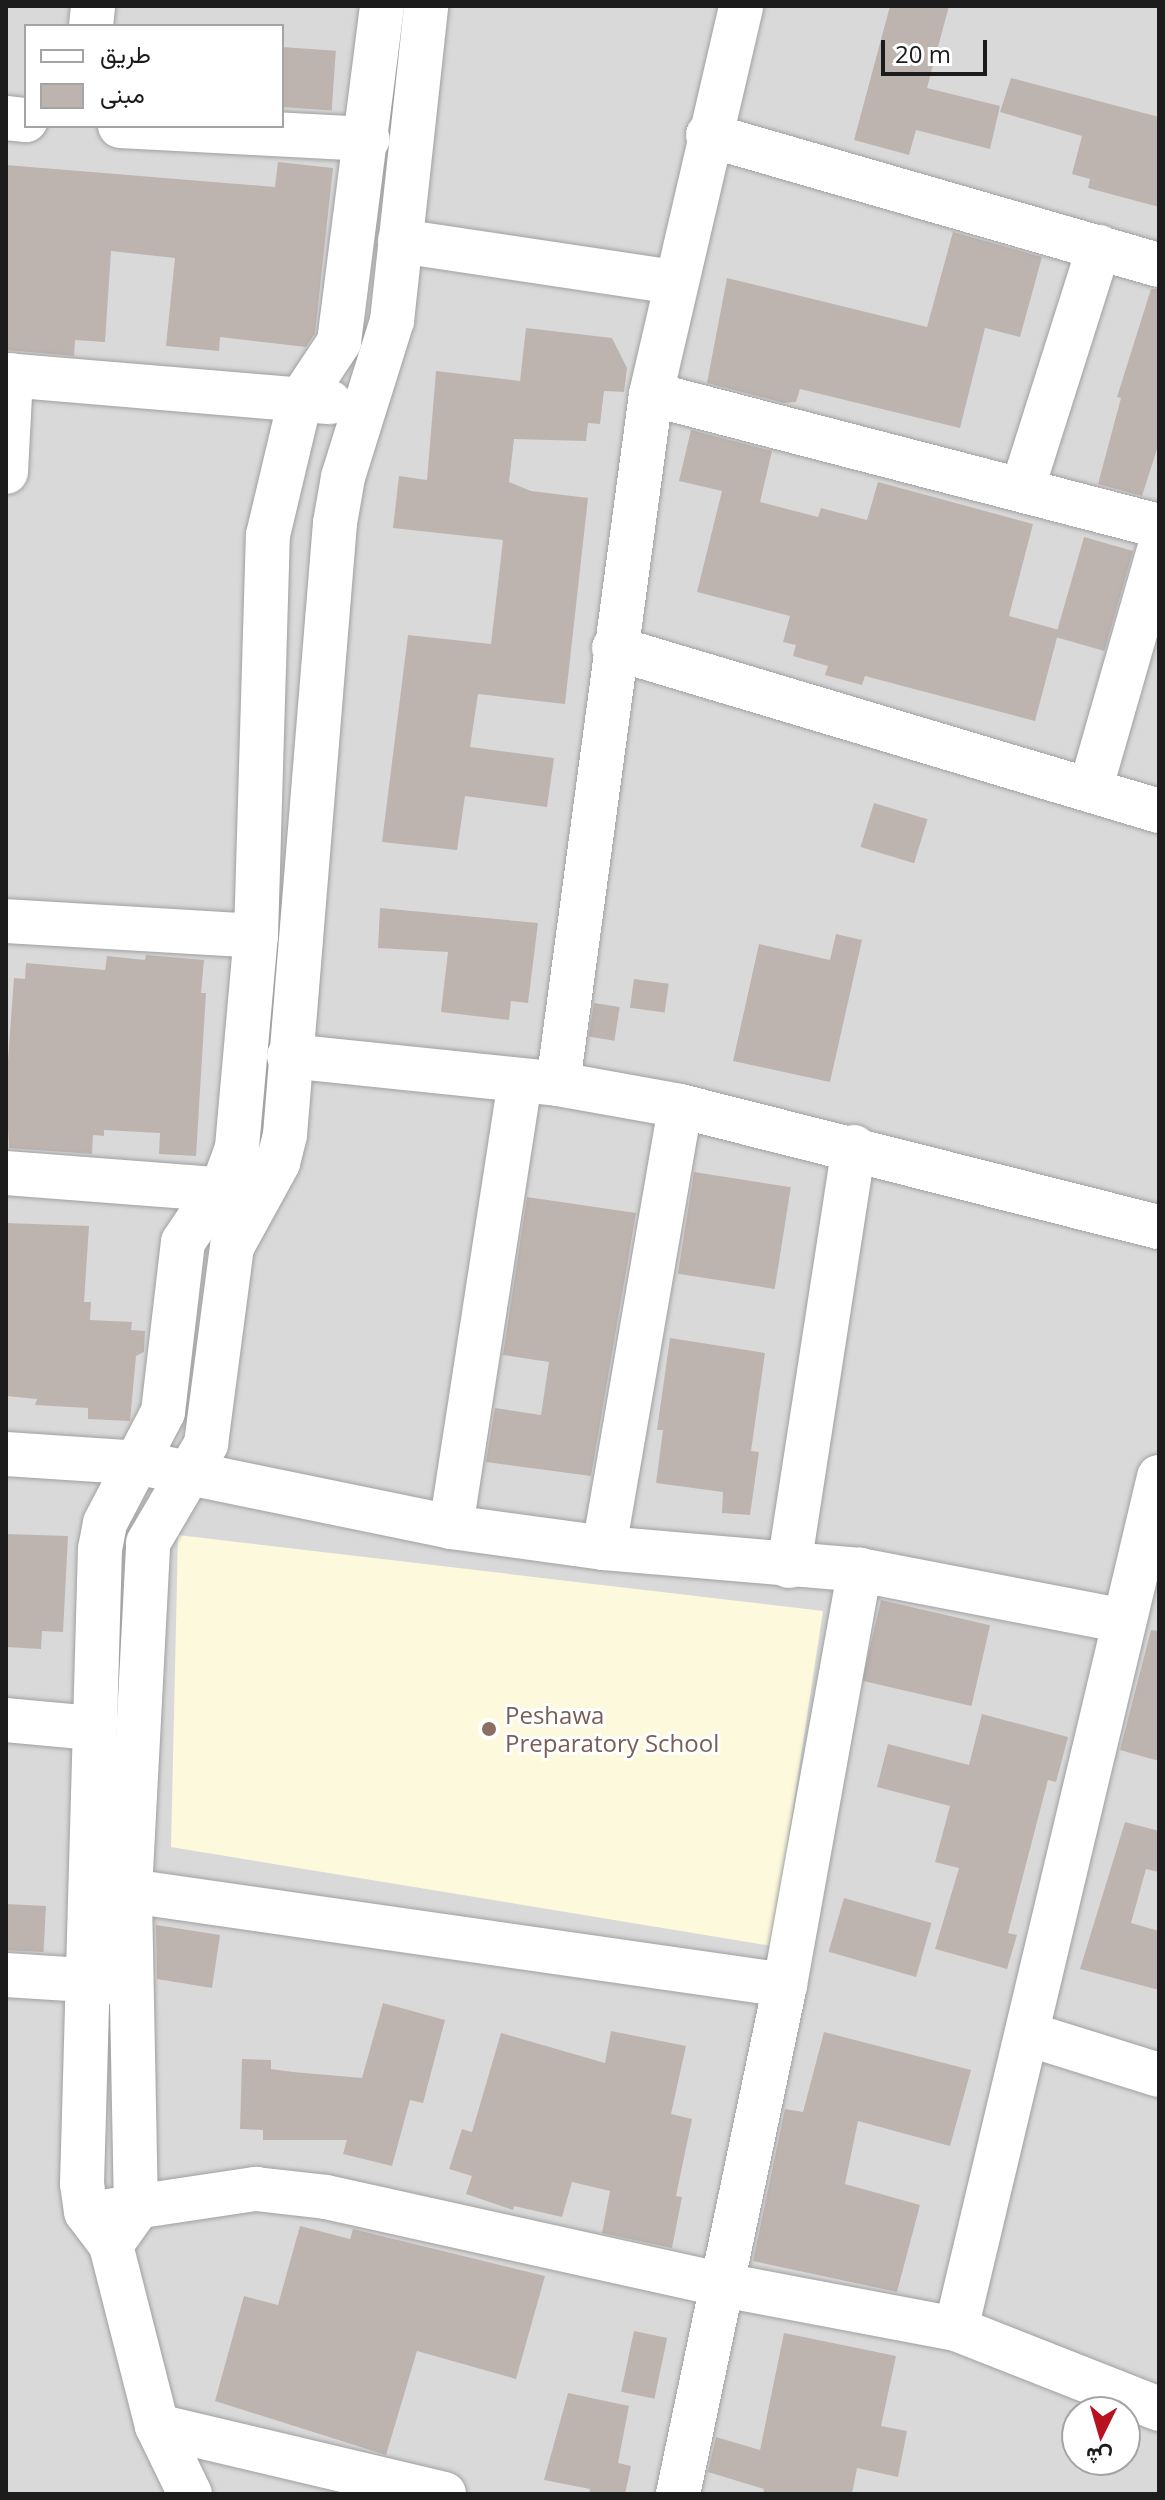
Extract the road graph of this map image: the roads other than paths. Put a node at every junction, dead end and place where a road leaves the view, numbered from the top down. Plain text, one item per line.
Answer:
1 (382, 6) edge
2 (426, 6) edge
3 (741, 6) edge
4 (158, 128) edge
5 (708, 135) junction
6 (368, 139) junction
7 (400, 241) junction
8 (1099, 247) junction
9 (1159, 265) edge
10 (674, 282) junction
11 (9, 375) edge
12 (651, 394) junction
13 (300, 401) junction
14 (367, 403) junction
15 (6, 472) edge
16 (1022, 490) junction
17 (1159, 526) edge
18 (1159, 550) edge
19 (614, 648) junction
20 (1091, 787) junction
21 (1159, 811) edge
22 (6, 921) edge
23 (256, 936) junction
24 (289, 1056) junction
25 (539, 1082) junction
26 (680, 1106) junction
27 (854, 1147) junction
28 (6, 1173) edge
29 (238, 1191) junction
30 (1159, 1227) edge
31 (6, 1454) edge
32 (140, 1463) junction
33 (193, 1473) junction
34 (1159, 1477) edge
35 (451, 1527) junction
36 (604, 1548) junction
37 (789, 1566) junction
38 (860, 1570) junction
39 (1124, 1621) junction
40 (6, 1720) edge
41 (92, 1728) junction
42 (130, 1891) junction
43 (6, 1975) edge
44 (86, 1980) junction
45 (131, 1983) junction
46 (785, 1985) junction
47 (1028, 2034) junction
48 (1159, 2075) edge
49 (136, 2210) junction
50 (98, 2229) junction
51 (723, 2285) junction
52 (956, 2329) junction
53 (1159, 2409) edge
54 (157, 2426) junction
55 (190, 2494) edge
56 (444, 2494) edge
57 (678, 2494) edge

1 - 6 street
2 - 7 street
3 - 5 street
4 - 6 street
5 - 8 street
5 - 10 street
6 - 13 street
7 - 10 street
7 - 14 street
8 - 9 street
8 - 16 street
10 - 12 street
11 - 13 street
11 - 15 street
12 - 16 street
12 - 19 street
13 - 14 street
13 - 23 street
14 - 24 street
16 - 17 street
18 - 20 street
19 - 20 street
19 - 25 street
20 - 21 street
22 - 23 street
23 - 29 street
24 - 25 street
24 - 29 street
25 - 26 street
25 - 35 street
26 - 27 street
26 - 36 street
27 - 30 street
27 - 37 street
28 - 29 street
29 - 32 street
29 - 33 street
31 - 32 street
32 - 33 street
32 - 41 street
33 - 35 street
33 - 42 street
34 - 39 street
35 - 36 street
36 - 37 street
37 - 38 street
38 - 39 street
38 - 46 street
39 - 47 street
40 - 41 street
41 - 44 street
42 - 45 street
42 - 46 street
43 - 44 street
44 - 45 street
44 - 50 street
45 - 49 street
46 - 51 street
47 - 48 street
47 - 52 street
49 - 50 street
49 - 51 street
50 - 54 street
51 - 52 street
51 - 57 street
52 - 53 street
54 - 55 street
54 - 56 street

